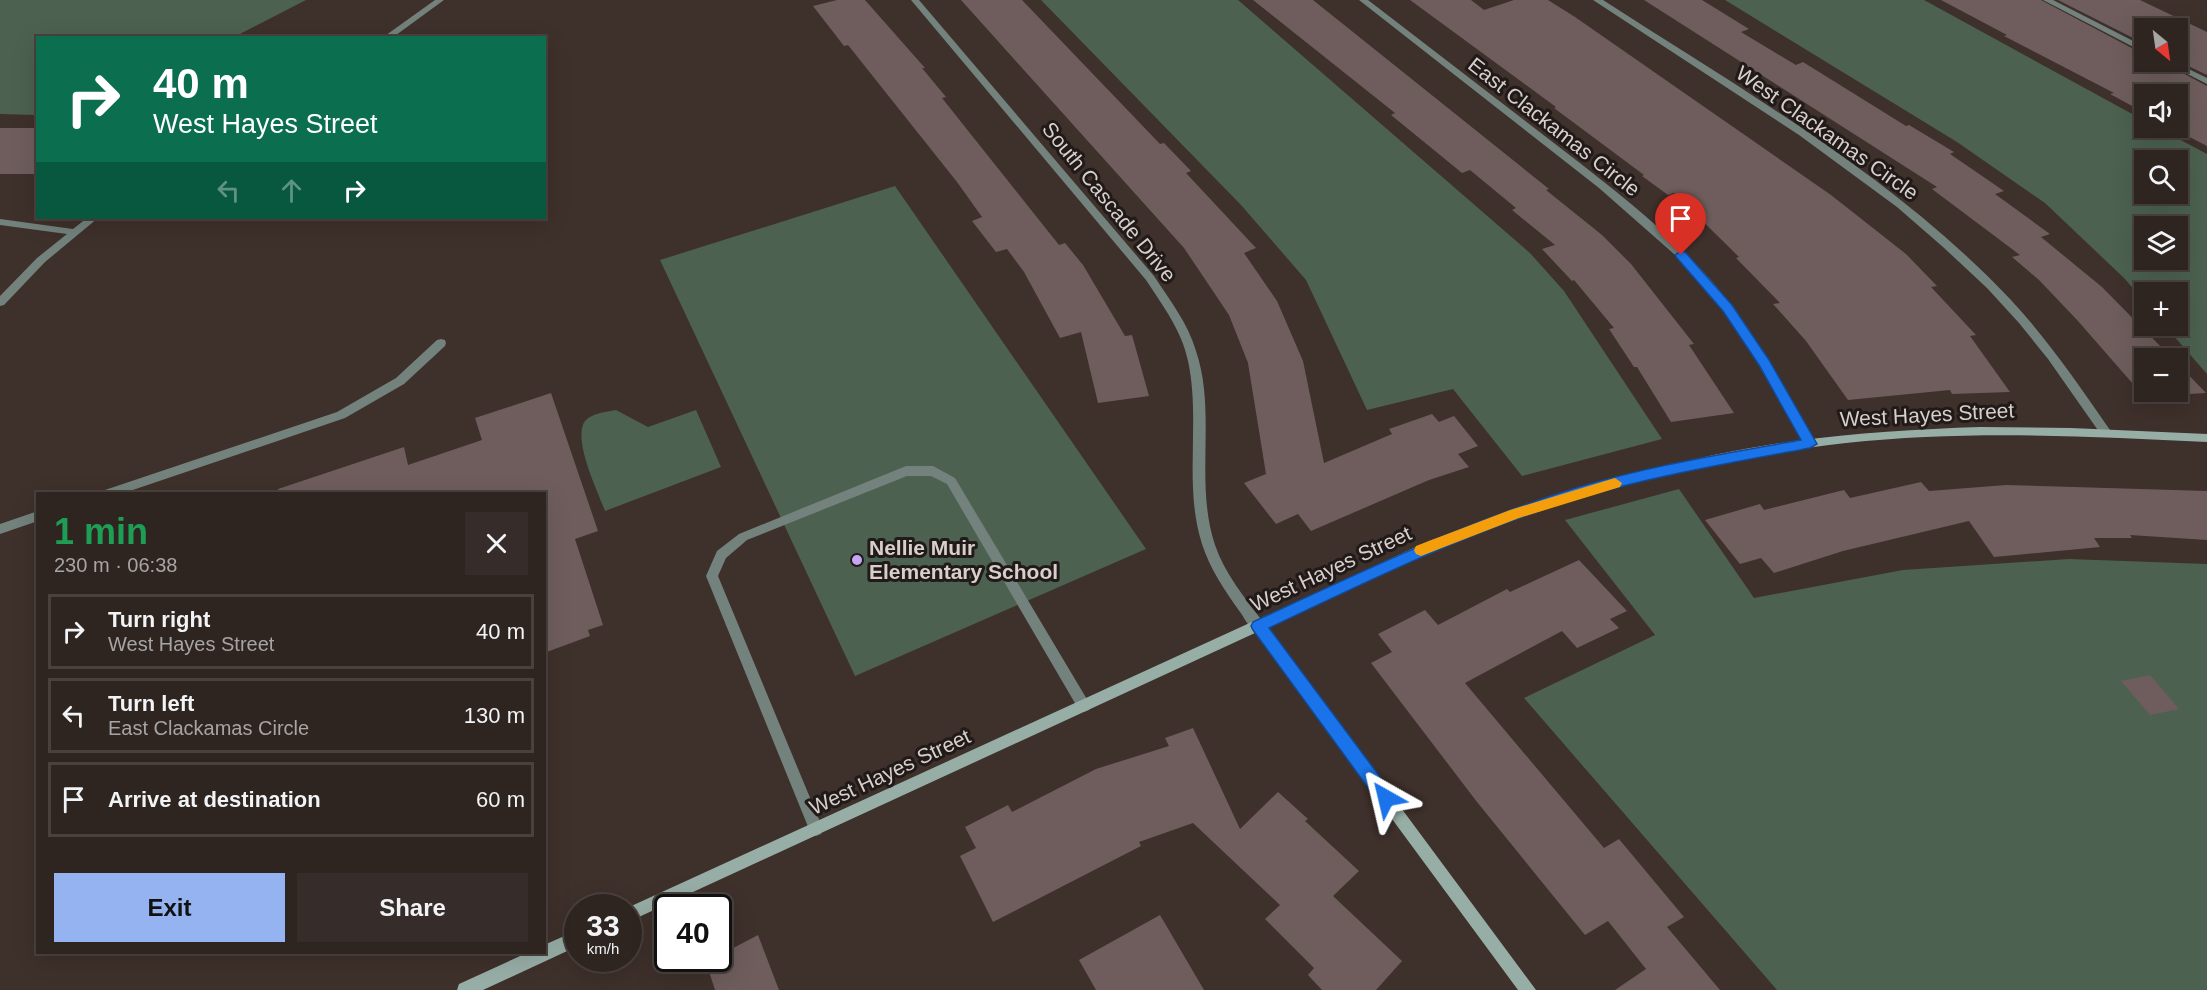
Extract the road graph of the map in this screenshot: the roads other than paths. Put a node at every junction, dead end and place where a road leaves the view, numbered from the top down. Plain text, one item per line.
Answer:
1 (440, 0) edge
2 (915, 0) edge
3 (1364, 0) edge
4 (1597, 0) edge
5 (2047, 0) edge
6 (389, 36) edge
7 (2134, 44) edge
8 (2188, 72) edge
9 (2207, 81) edge
10 (92, 219) edge
11 (0, 222) edge
12 (74, 232) junction
13 (0, 302) edge
14 (441, 343) dead end
15 (2106, 433) junction
16 (2207, 438) edge
17 (1810, 444) junction
18 (111, 492) edge
19 (36, 517) edge
20 (0, 529) edge
21 (1258, 626) junction
22 (1084, 706) junction
23 (816, 829) junction
24 (642, 909) edge
25 (564, 944) edge
26 (546, 953) edge
27 (543, 954) edge
28 (465, 990) edge
29 (1528, 990) edge

1 - 6 street
2 - 21 street, South Cascade Drive
3 - 17 street, East Clackamas Circle
4 - 15 street, West Clackamas Circle
5 - 7 street
8 - 9 street
10 - 12 street
11 - 12 street
12 - 13 street
14 - 18 street
15 - 16 street, West Hayes Street
15 - 17 street, West Hayes Street
17 - 21 street, West Hayes Street
19 - 20 street
21 - 22 street, West Hayes Street
21 - 29 street
22 - 23 street, West Hayes Street
22 - 23 street
23 - 24 street, West Hayes Street
25 - 26 street
27 - 28 street

